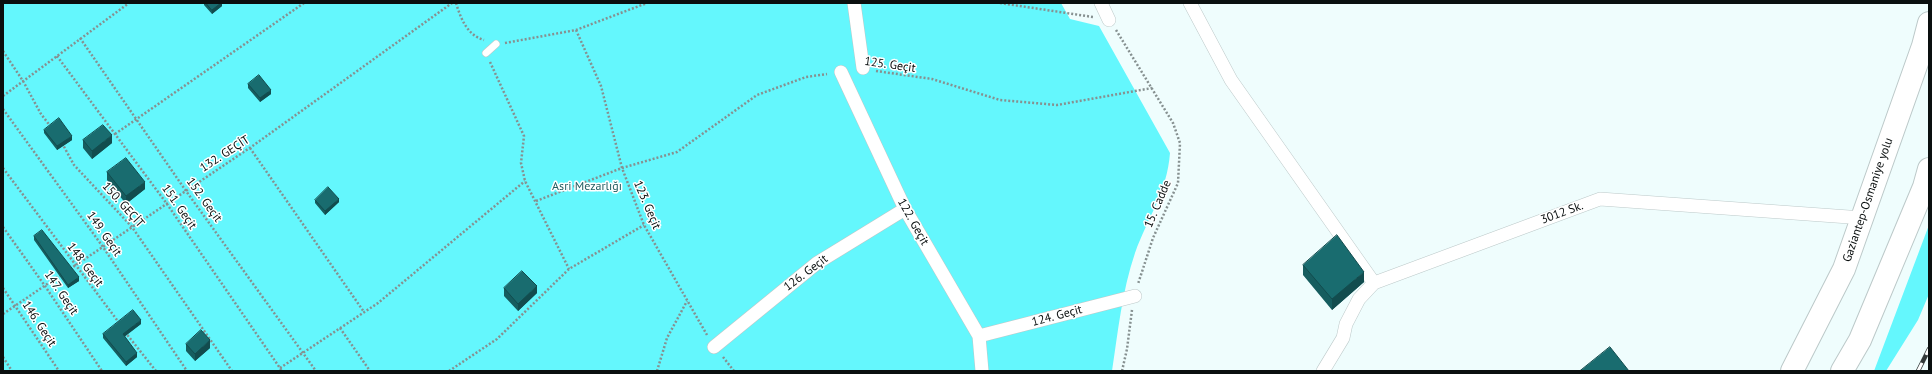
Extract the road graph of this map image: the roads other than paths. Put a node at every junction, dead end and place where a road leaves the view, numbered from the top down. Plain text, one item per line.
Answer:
1 (854, 3) edge
2 (1101, 3) edge
3 (1190, 3) edge
4 (1110, 20) road end
5 (1929, 23) edge
6 (496, 44) road end
7 (486, 53) road end
8 (863, 68) road end
9 (841, 72) road end
10 (1929, 169) edge
11 (905, 209) junction
12 (1863, 218) junction
13 (1374, 283) junction
14 (1135, 296) road end
15 (978, 336) junction
16 (714, 347) road end
17 (982, 371) edge
18 (1323, 371) edge
19 (1792, 371) edge
20 (1842, 371) edge

1 - 8 street
2 - 4 street
3 - 13 street
5 - 12 highway, Gaziantep-Osmaniye yolu
6 - 7 lane
9 - 11 street, 122. Geçit
10 - 20 highway
11 - 15 street, 122. Geçit
11 - 16 street, 126. Geçit
12 - 13 street, 3012 Sk.
12 - 19 highway, Gaziantep-Osmaniye yolu
13 - 18 street, 3012 Sk.
14 - 15 street, 124. Geçit
15 - 17 street, 122. Geçit

